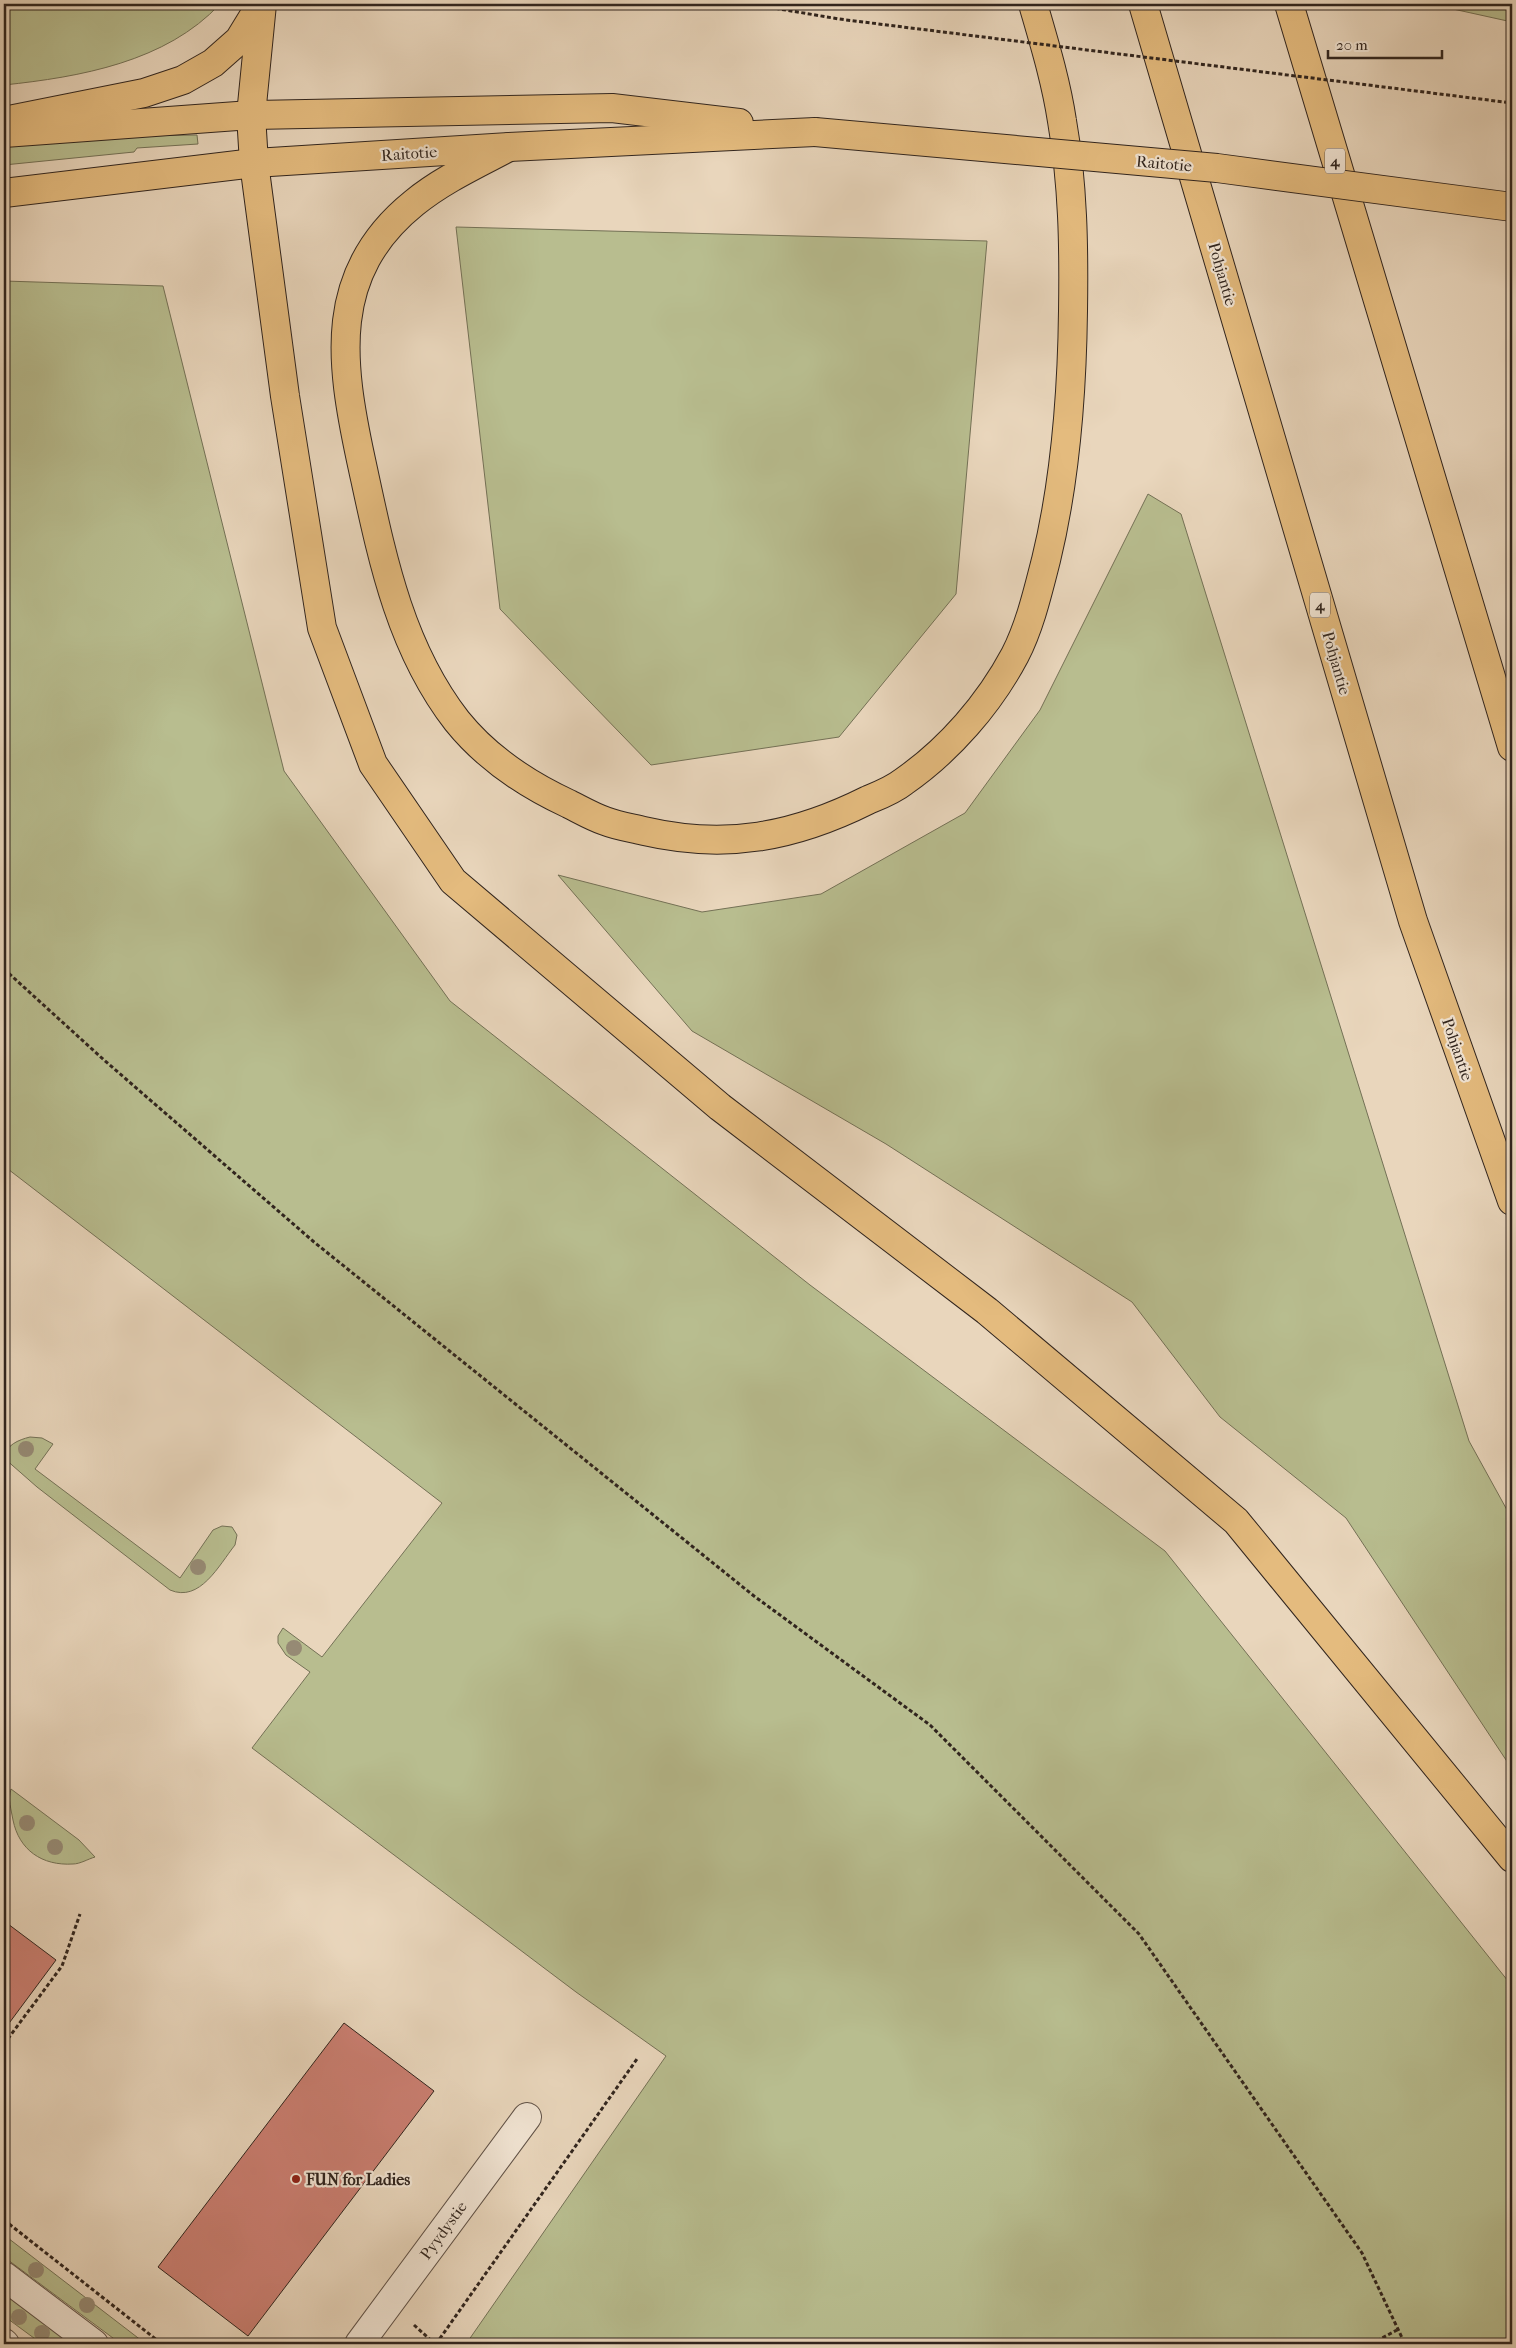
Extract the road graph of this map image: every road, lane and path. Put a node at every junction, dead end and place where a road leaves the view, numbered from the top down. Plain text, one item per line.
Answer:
1 (262, 4) edge
2 (750, 4) edge
3 (1033, 4) edge
4 (1143, 4) edge
5 (1289, 4) edge
6 (1512, 103) edge
7 (251, 115) junction
8 (4, 121) edge
9 (815, 132) junction
10 (4, 133) edge
11 (509, 147) junction
12 (254, 163) junction
13 (4, 193) edge
14 (1512, 207) edge
15 (1473, 618) junction
16 (1512, 697) edge
17 (1512, 746) edge
18 (4, 969) edge
19 (1512, 1201) edge
20 (1512, 1858) edge
21 (80, 1914) dead end
22 (4, 2044) edge
23 (637, 2059) dead end
24 (527, 2116) dead end
25 (4, 2220) edge
26 (4, 2276) edge
27 (1397, 2330) junction
28 (94, 2344) edge
29 (162, 2344) edge
30 (359, 2344) edge
31 (436, 2344) edge
32 (1371, 2344) edge
33 (1405, 2344) edge

1 - 7 main road
1 - 8 main road
2 - 6 path, bridge
3 - 11 main road
4 - 19 main road, Pohjantie / 4
5 - 15 main road, 4
7 - 9 main road, Raitotie
7 - 10 main road, Raitotie
7 - 12 main road
9 - 11 main road, Raitotie
9 - 14 main road, Raitotie, bridge
11 - 12 main road, Raitotie
12 - 13 main road, Raitotie
12 - 20 main road
15 - 16 main road
15 - 17 main road, 4
18 - 27 path
21 - 22 path
23 - 31 path
24 - 30 street, Pyydystie
25 - 29 path
26 - 28 street
27 - 32 path
27 - 33 path

